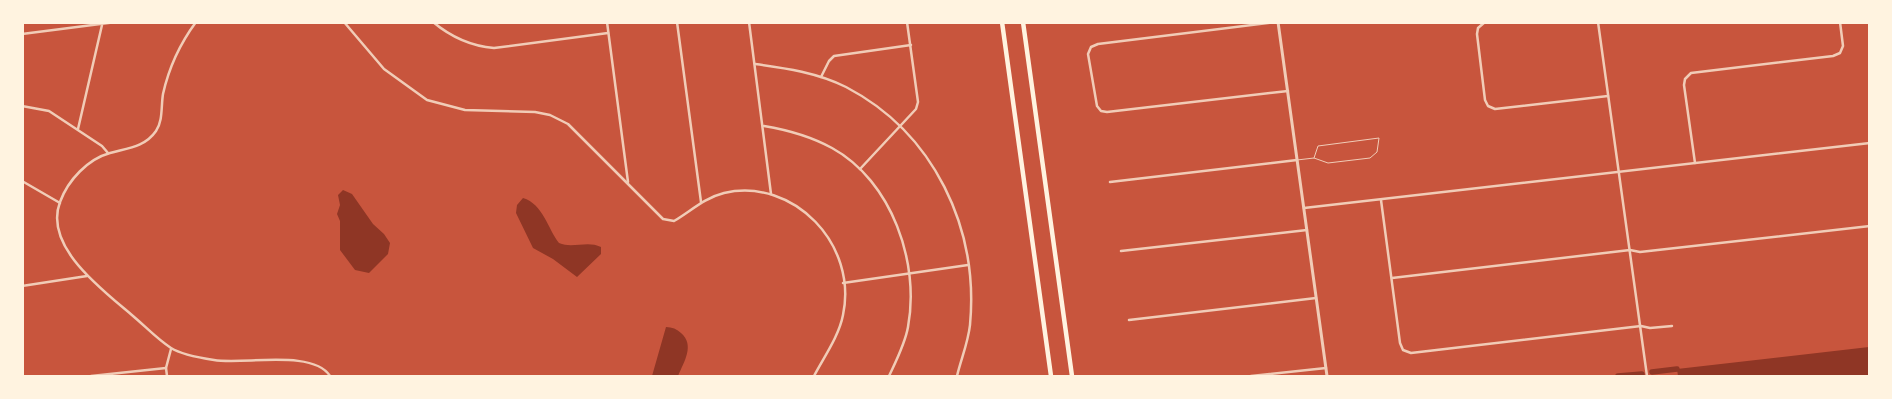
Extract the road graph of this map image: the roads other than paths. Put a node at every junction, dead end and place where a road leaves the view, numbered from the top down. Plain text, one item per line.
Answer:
1 (116, 22) edge
2 (196, 22) edge
3 (344, 22) edge
4 (433, 22) edge
5 (607, 22) edge
6 (677, 22) edge
7 (749, 22) edge
8 (908, 22) edge
9 (1002, 22) edge
10 (1023, 22) edge
11 (1277, 22) edge
12 (1485, 22) edge
13 (1598, 22) edge
14 (1840, 22) edge
15 (102, 25) junction
16 (608, 33) junction
17 (22, 34) edge
18 (911, 45) junction
19 (755, 64) junction
20 (821, 77) junction
21 (1288, 91) junction
22 (1608, 96) junction
23 (22, 106) edge
24 (764, 126) junction
25 (901, 126) junction
26 (78, 129) junction
27 (1870, 143) edge
28 (108, 154) junction
29 (1314, 158) junction
30 (1297, 160) junction
31 (1695, 163) junction
32 (860, 169) junction
33 (1619, 172) junction
34 (22, 181) edge
35 (1110, 182) dead end
36 (628, 184) junction
37 (771, 194) junction
38 (1381, 200) junction
39 (701, 202) junction
40 (60, 203) junction
41 (1304, 208) junction
42 (1870, 226) edge
43 (1307, 230) junction
44 (1630, 250) junction
45 (1121, 251) dead end
46 (968, 265) junction
47 (908, 274) junction
48 (87, 276) junction
49 (1392, 278) junction
50 (843, 283) junction
51 (22, 286) edge
52 (1316, 298) junction
53 (1129, 320) dead end
54 (1641, 326) junction
55 (1672, 326) dead end
56 (171, 348) junction
57 (166, 368) junction
58 (1326, 368) junction
59 (91, 376) edge
60 (167, 376) edge
61 (330, 376) edge
62 (814, 376) edge
63 (889, 376) edge
64 (957, 376) edge
65 (1051, 376) edge
66 (1072, 376) edge
67 (1251, 376) edge
68 (1327, 376) edge
69 (1647, 376) edge

1 - 15 street
2 - 28 street
3 - 36 street
4 - 16 street
5 - 16 street
6 - 39 street
7 - 19 street
8 - 18 street
9 - 65 highway
10 - 66 highway
11 - 21 street
11 - 21 street
12 - 22 street
13 - 22 street
14 - 31 street
15 - 17 street
15 - 26 street
16 - 36 street
18 - 20 street
18 - 25 street
19 - 20 street
19 - 24 street
20 - 25 street
21 - 30 street
22 - 33 street
23 - 26 street
24 - 32 street
24 - 37 street
25 - 32 street
25 - 46 street
26 - 28 street
27 - 31 street
28 - 40 street
29 - 29 lane
29 - 30 lane
30 - 35 street
30 - 41 street
31 - 33 street
32 - 47 street
33 - 38 street
33 - 44 street
34 - 40 street
36 - 39 street
37 - 39 street
37 - 50 street
38 - 41 street
38 - 49 street
40 - 48 street
41 - 43 street
42 - 44 street
43 - 45 street
43 - 52 street
44 - 49 street
44 - 54 street
46 - 47 street
46 - 64 street
47 - 50 street
47 - 63 street
48 - 51 street
48 - 56 street
49 - 54 street
50 - 62 street
52 - 53 street
52 - 58 street
54 - 55 street
54 - 69 street
56 - 57 street
56 - 61 street
57 - 59 street
57 - 60 street
58 - 67 street
58 - 68 street

